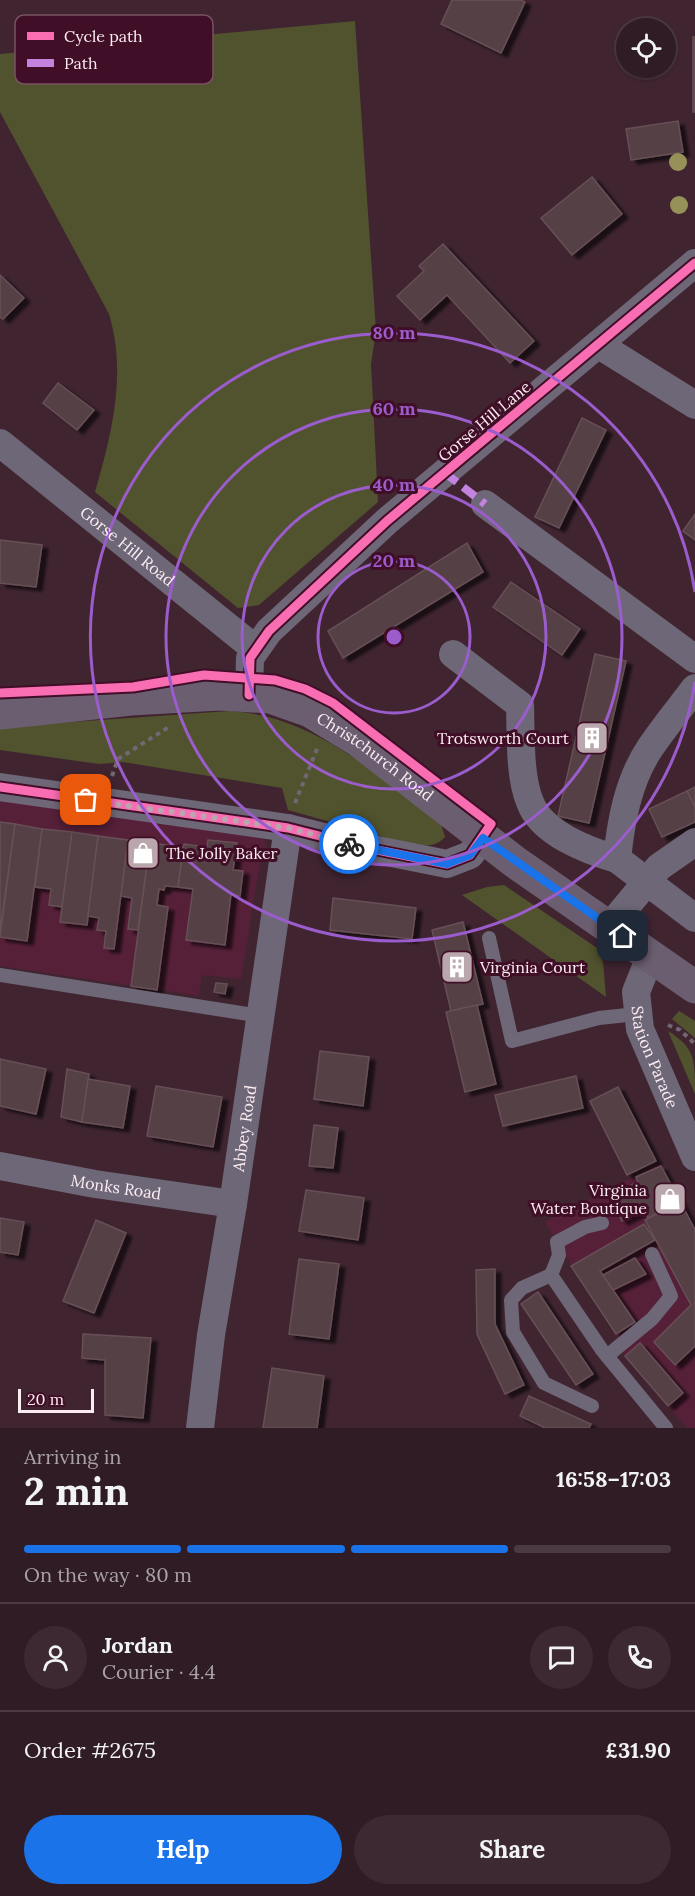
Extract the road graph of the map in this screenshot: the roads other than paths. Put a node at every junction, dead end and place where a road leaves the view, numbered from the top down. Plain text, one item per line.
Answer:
1 (695, 263) edge
2 (600, 345) junction
3 (695, 405) edge
4 (0, 443) edge
5 (485, 504) dead end
6 (254, 648) junction
7 (453, 654) dead end
8 (695, 659) edge
9 (695, 688) edge
10 (249, 695) junction
11 (0, 713) edge
12 (0, 787) edge
13 (288, 828) junction
14 (483, 838) junction
15 (695, 843) edge
16 (617, 860) junction
17 (648, 880) junction
18 (695, 918) edge
19 (609, 926) junction
20 (489, 938) dead end
21 (650, 957) junction
22 (0, 975) edge
23 (695, 987) edge
24 (637, 1014) junction
25 (261, 1016) junction
26 (695, 1157) edge
27 (0, 1166) edge
28 (234, 1204) junction
29 (602, 1223) dead end
30 (652, 1254) dead end
31 (551, 1275) junction
32 (607, 1356) junction
33 (592, 1406) dead end
34 (200, 1428) edge
35 (666, 1428) edge

1 - 2 street, Gorse Hill Lane
2 - 3 street
2 - 6 street, Gorse Hill Lane
4 - 6 street, Gorse Hill Road
5 - 8 street
6 - 10 street
7 - 16 street
9 - 16 street
10 - 11 main road, Christchurch Road
10 - 14 main road, Christchurch Road
12 - 13 street
13 - 14 street
13 - 25 street, Abbey Road
14 - 19 main road, Christchurch Road
15 - 17 street
16 - 17 street
17 - 18 street
17 - 19 street
19 - 21 main road, Christchurch Road
20 - 24 lane
21 - 23 main road, Christchurch Road
21 - 24 street, Station Parade
22 - 25 lane
24 - 26 street, Station Parade
25 - 28 street, Abbey Road
27 - 28 street, Monks Road
28 - 34 street, Abbey Road
29 - 31 lane
30 - 32 lane
31 - 32 lane
31 - 33 lane
32 - 35 lane

